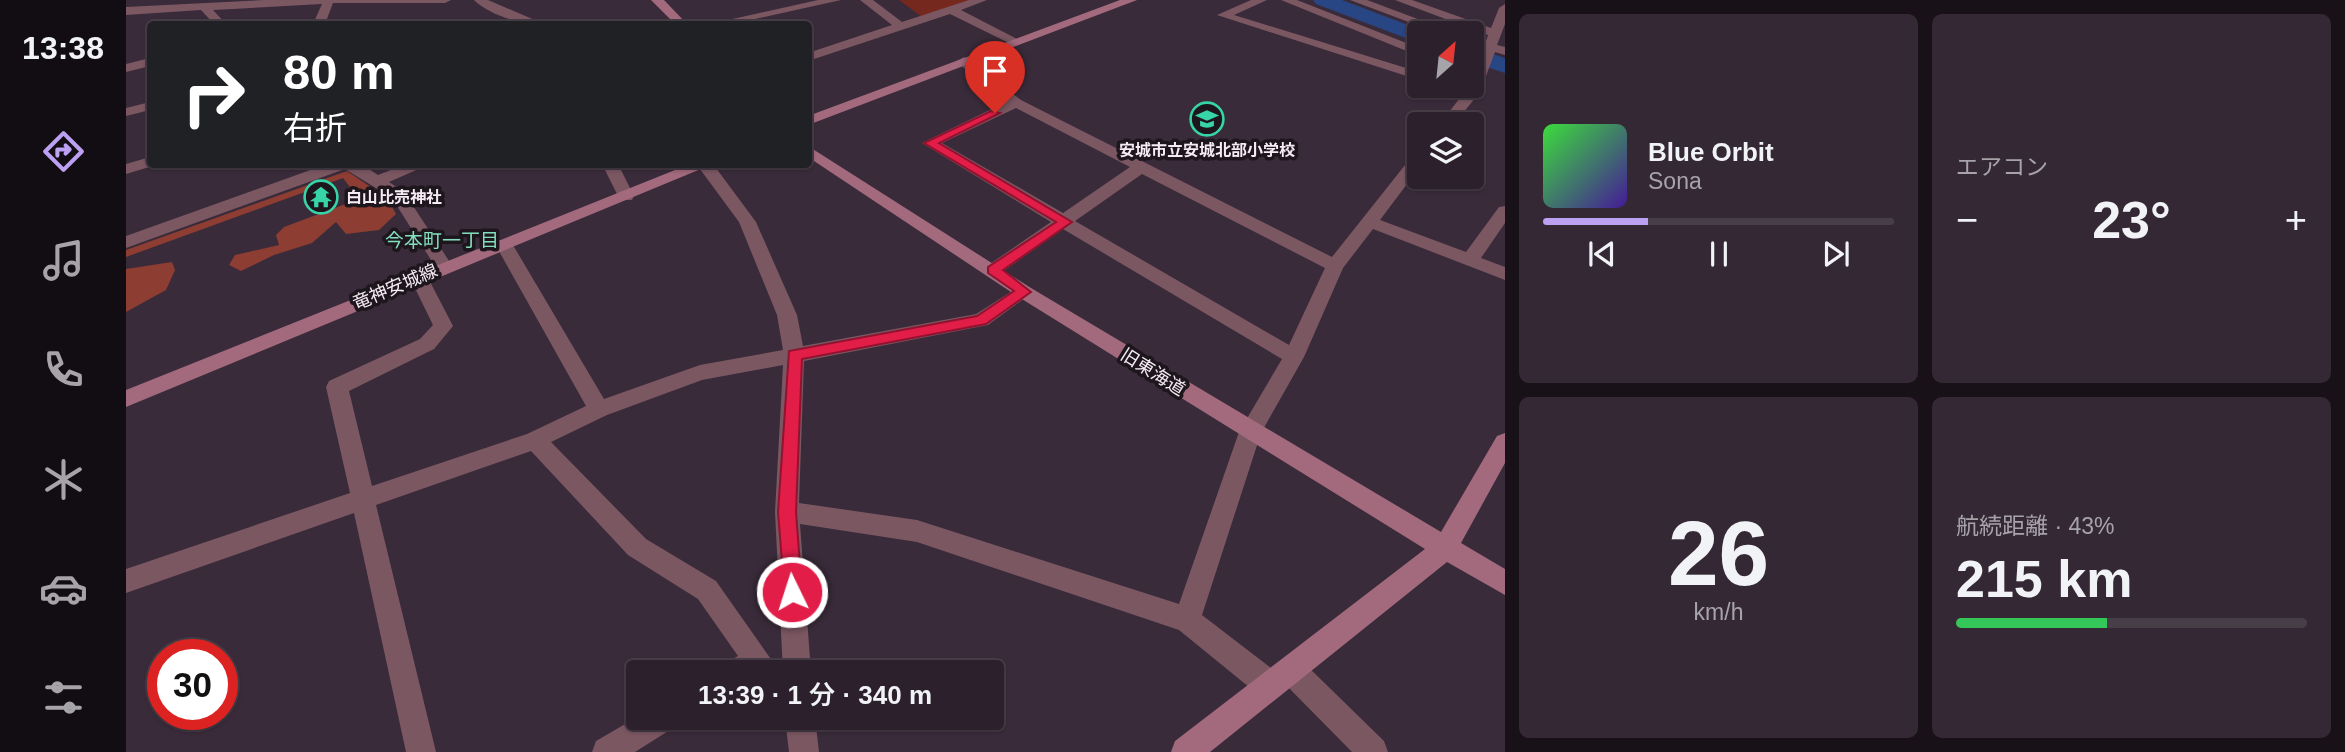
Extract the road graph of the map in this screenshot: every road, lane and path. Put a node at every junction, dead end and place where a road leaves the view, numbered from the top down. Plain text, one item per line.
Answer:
1 (143, 0) edge
2 (329, 0) edge
3 (445, 0) edge
4 (480, 0) edge
5 (657, 0) edge
6 (768, 0) edge
7 (835, 0) edge
8 (866, 0) edge
9 (981, 0) edge
10 (1131, 0) edge
11 (1261, 0) edge
12 (1287, 0) edge
13 (1356, 0) edge
14 (1401, 0) edge
15 (202, 5) junction
16 (155, 8) junction
17 (951, 10) junction
18 (126, 11) edge
19 (1502, 11) edge
20 (776, 12) junction
21 (217, 21) edge
22 (319, 21) edge
23 (532, 21) edge
24 (678, 21) edge
25 (731, 21) edge
26 (1416, 21) edge
27 (900, 26) junction
28 (1494, 33) junction
29 (1017, 42) junction
30 (1484, 46) edge
31 (1407, 47) edge
32 (1489, 48) junction
33 (1505, 51) edge
34 (812, 56) edge
35 (1484, 58) edge
36 (964, 61) junction
37 (147, 63) edge
38 (126, 68) edge
39 (1407, 72) edge
40 (1016, 103) junction
41 (147, 107) edge
42 (126, 112) edge
43 (812, 119) edge
44 (812, 153) edge
45 (147, 163) edge
46 (1142, 166) junction
47 (332, 168) edge
48 (356, 168) edge
49 (412, 168) edge
50 (612, 168) edge
51 (697, 168) edge
52 (707, 168) edge
53 (126, 169) edge
54 (1407, 173) edge
55 (378, 181) junction
56 (625, 196) junction
57 (1505, 211) edge
58 (1368, 221) junction
59 (1065, 222) junction
60 (126, 242) edge
61 (504, 244) junction
62 (1470, 260) junction
63 (444, 267) junction
64 (1335, 267) junction
65 (993, 270) junction
66 (1505, 274) edge
67 (419, 278) junction
68 (1024, 292) junction
69 (794, 355) junction
70 (1294, 357) junction
71 (126, 399) edge
72 (599, 409) junction
73 (1250, 432) junction
74 (535, 440) junction
75 (1505, 442) edge
76 (364, 496) junction
77 (787, 512) junction
78 (1445, 548) junction
79 (126, 581) edge
80 (1505, 583) edge
81 (1187, 620) junction
82 (748, 660) edge
83 (796, 660) edge
84 (1281, 679) junction
85 (643, 730) edge
86 (801, 730) edge
87 (422, 752) edge
88 (607, 752) edge
89 (804, 752) edge
90 (1186, 752) edge
91 (1373, 752) edge

1 - 16 street
2 - 3 street
2 - 15 street
2 - 22 street
4 - 23 street
5 - 24 street
6 - 20 street
7 - 20 street
8 - 27 street
9 - 17 street
10 - 29 street
11 - 39 street
12 - 31 street
13 - 26 street
14 - 28 street
15 - 16 street
15 - 21 street
16 - 18 street
17 - 27 street
17 - 29 street
19 - 28 street
20 - 25 street
27 - 34 street
28 - 32 street
29 - 36 street
30 - 32 street
32 - 33 street
32 - 35 street
36 - 40 street
36 - 43 street
37 - 38 street
40 - 46 street
40 - 59 street
41 - 42 street
44 - 65 street, 旧東海道
45 - 53 street
46 - 59 street
46 - 64 street
47 - 60 street
48 - 55 street
49 - 55 street
50 - 56 street
51 - 56 street, 竜神安城線
52 - 69 street
54 - 58 street
55 - 63 street
56 - 61 street, 竜神安城線
57 - 62 street
58 - 62 street
58 - 64 street
59 - 65 street
59 - 70 street
61 - 63 street, 竜神安城線
61 - 72 street
62 - 66 street
63 - 67 street, 竜神安城線
64 - 70 street
65 - 68 street, 旧東海道
67 - 71 street, 竜神安城線
67 - 76 street
68 - 69 street
68 - 73 street, 旧東海道
69 - 72 street
69 - 77 street
70 - 73 street
72 - 74 street
73 - 78 street, 旧東海道
73 - 81 street
74 - 76 street
74 - 82 street
75 - 78 street
76 - 79 street
76 - 87 street
77 - 81 street
77 - 83 street
78 - 80 street, 旧東海道
78 - 84 street
81 - 84 street
84 - 90 street
84 - 91 street
85 - 88 street
86 - 89 street

